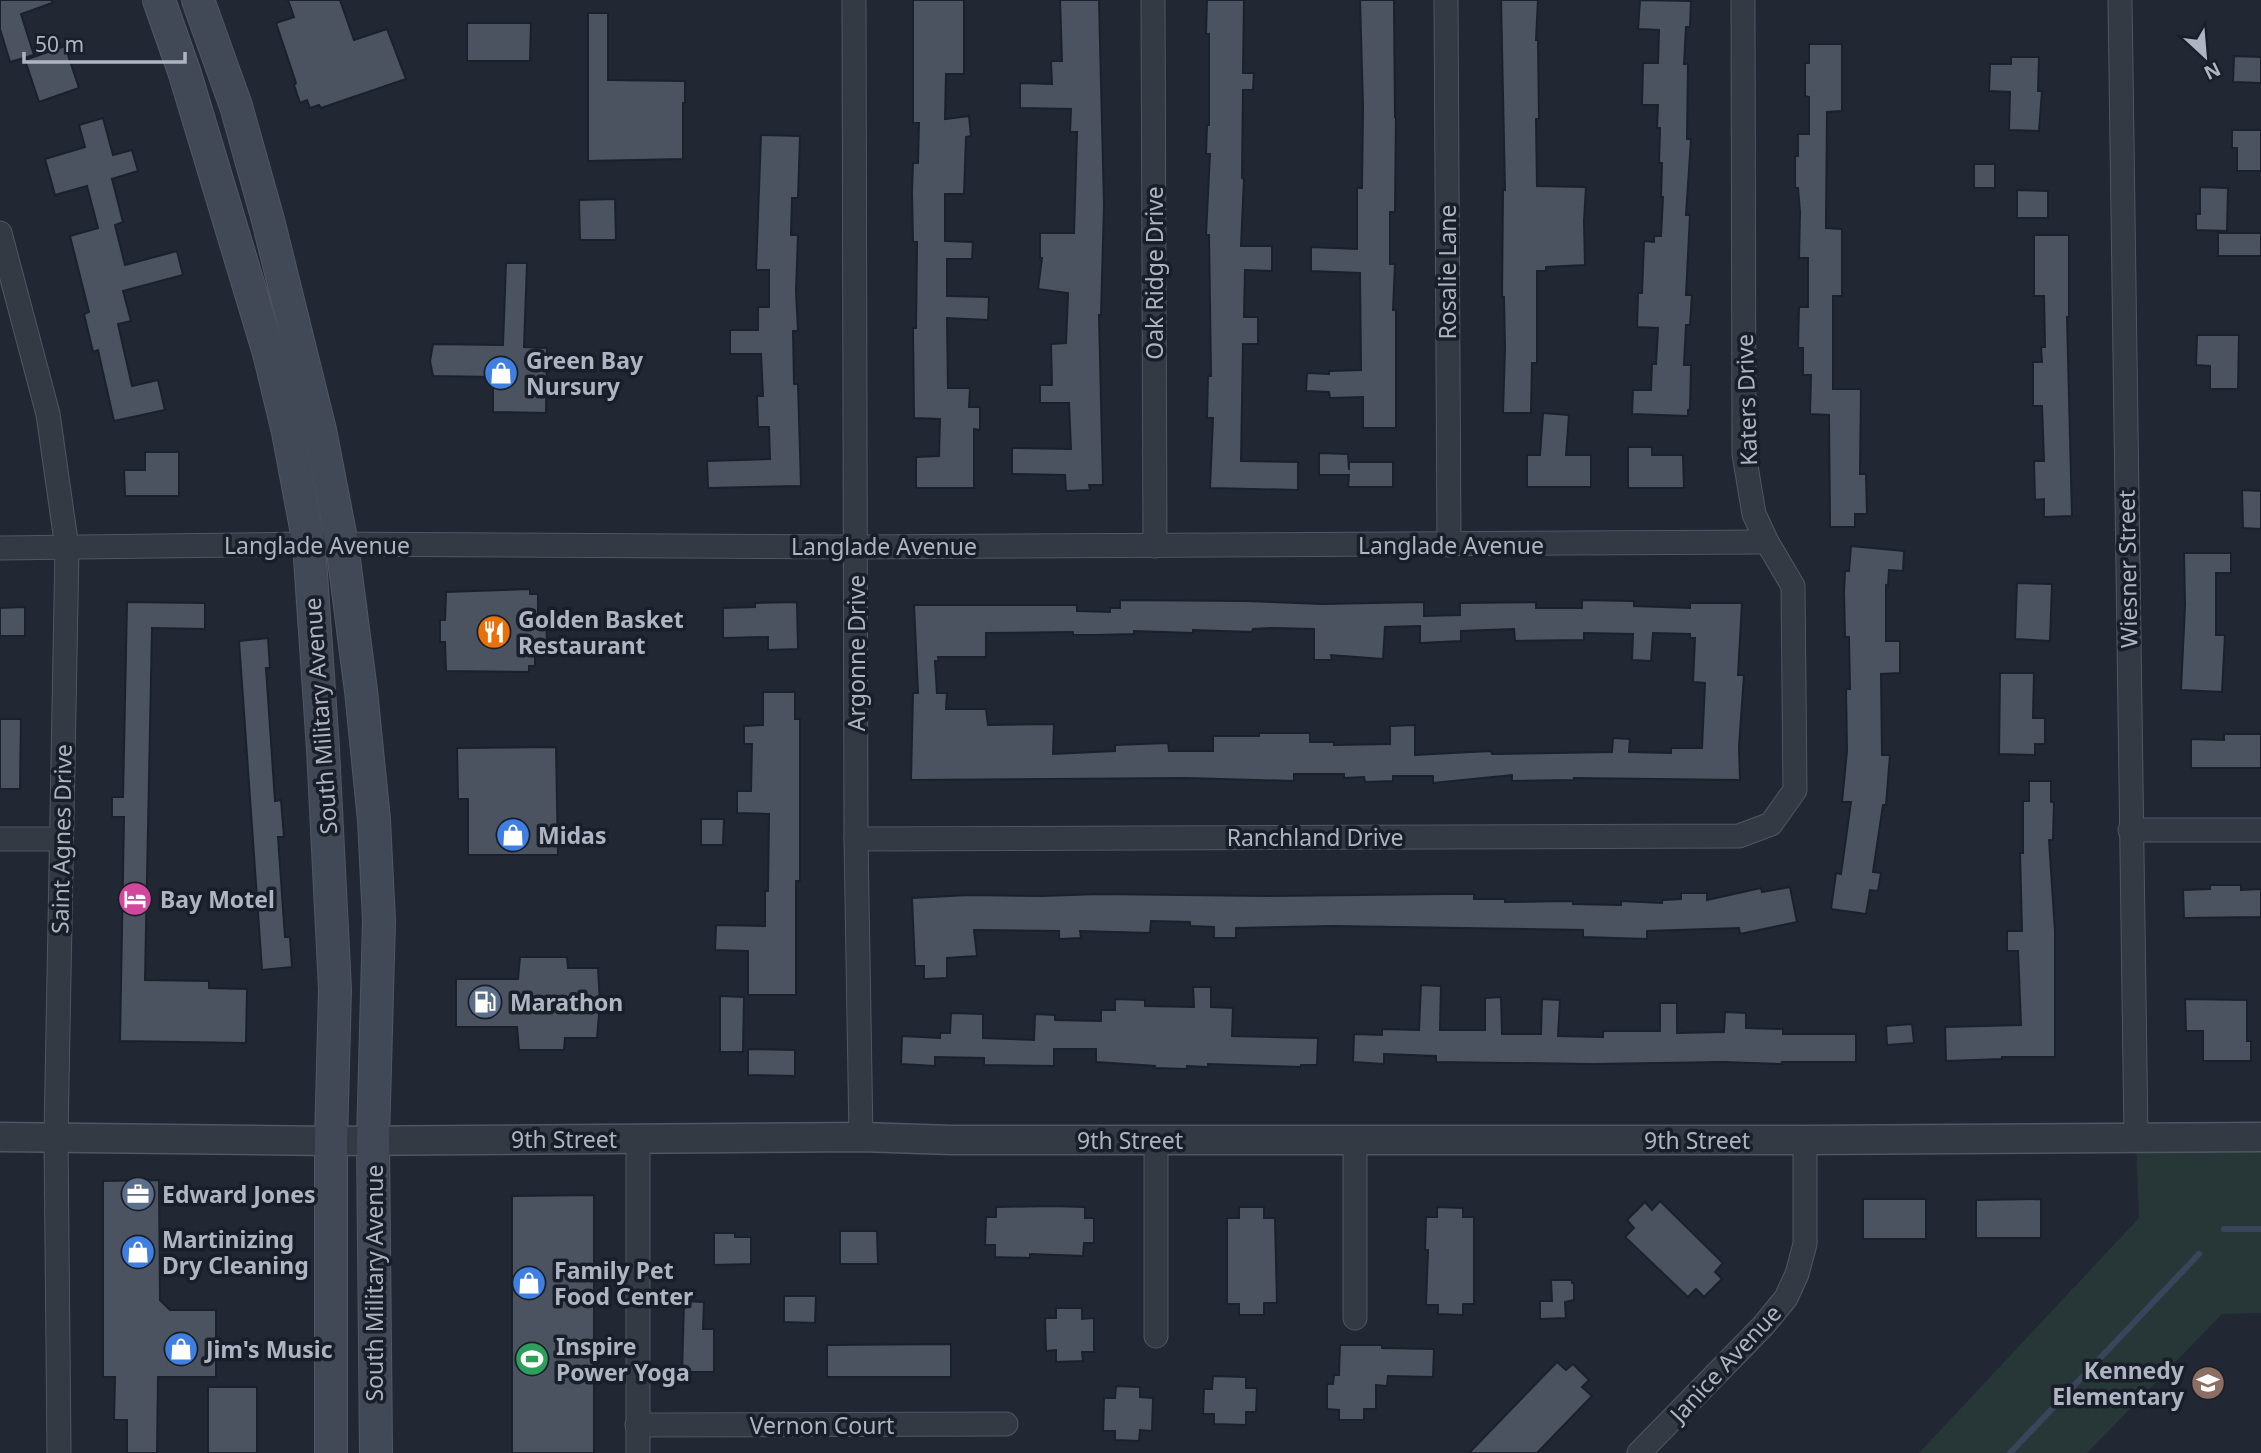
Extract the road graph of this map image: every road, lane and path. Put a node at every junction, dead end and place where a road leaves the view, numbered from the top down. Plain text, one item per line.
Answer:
1 (159, 0) edge
2 (198, 0) edge
3 (854, 0) edge
4 (1153, 0) edge
5 (1446, 0) edge
6 (1743, 0) edge
7 (2120, 0) edge
8 (2, 247) edge
9 (1767, 542) junction
10 (309, 544) junction
11 (342, 544) junction
12 (1449, 545) junction
13 (1155, 546) junction
14 (856, 547) junction
15 (0, 548) edge
16 (67, 548) junction
17 (1771, 824) joint
18 (2130, 830) junction
19 (2261, 830) edge
20 (856, 838) junction
21 (0, 839) edge
22 (61, 839) junction
23 (2261, 1136) edge
24 (0, 1137) edge
25 (56, 1137) junction
26 (861, 1137) junction
27 (2136, 1137) junction
28 (638, 1139) junction
29 (373, 1140) junction
30 (1156, 1140) junction
31 (1355, 1140) junction
32 (1805, 1140) junction
33 (331, 1141) junction
34 (1355, 1318) dead end
35 (1156, 1336) dead end
36 (1006, 1424) dead end
37 (637, 1425) junction
38 (59, 1453) edge
39 (331, 1453) edge
40 (376, 1453) edge
41 (638, 1453) edge
42 (1639, 1453) edge

1 - 10 main road, South Military Avenue
2 - 11 main road, South Military Avenue
3 - 14 street, Argonne Drive
4 - 13 street, Oak Ridge Drive
5 - 12 street, Rosalie Lane
6 - 9 street, Katers Drive
7 - 18 street, Wiesner Street
8 - 16 street, Saint Agnes Drive
9 - 12 street, Langlade Avenue
9 - 17 street, Katers Drive
10 - 11 street, Langlade Avenue
10 - 16 street, Langlade Avenue
10 - 33 main road, South Military Avenue
11 - 14 street, Langlade Avenue
11 - 29 main road, South Military Avenue
12 - 13 street, Langlade Avenue
13 - 14 street, Langlade Avenue
14 - 20 street, Argonne Drive
15 - 16 street, Langlade Avenue
16 - 22 street, Saint Agnes Drive
17 - 20 street, Ranchland Drive
18 - 19 street
18 - 27 street, Wiesner Street
20 - 26 street, Argonne Drive
21 - 22 street
22 - 25 street, Saint Agnes Drive
23 - 27 street, 9th Street
24 - 25 street, 9th Street
25 - 33 street, 9th Street
25 - 38 street, Saint Agnes Drive
26 - 28 street, 9th Street
26 - 30 street, 9th Street
27 - 32 street, 9th Street
28 - 29 street, 9th Street
28 - 37 street
29 - 33 street, 9th Street
29 - 40 main road, South Military Avenue
30 - 31 street, 9th Street
30 - 35 street
31 - 32 street, 9th Street
31 - 34 street
32 - 42 street, Janice Avenue
33 - 39 main road, South Military Avenue
36 - 37 street, Vernon Court
37 - 41 street

